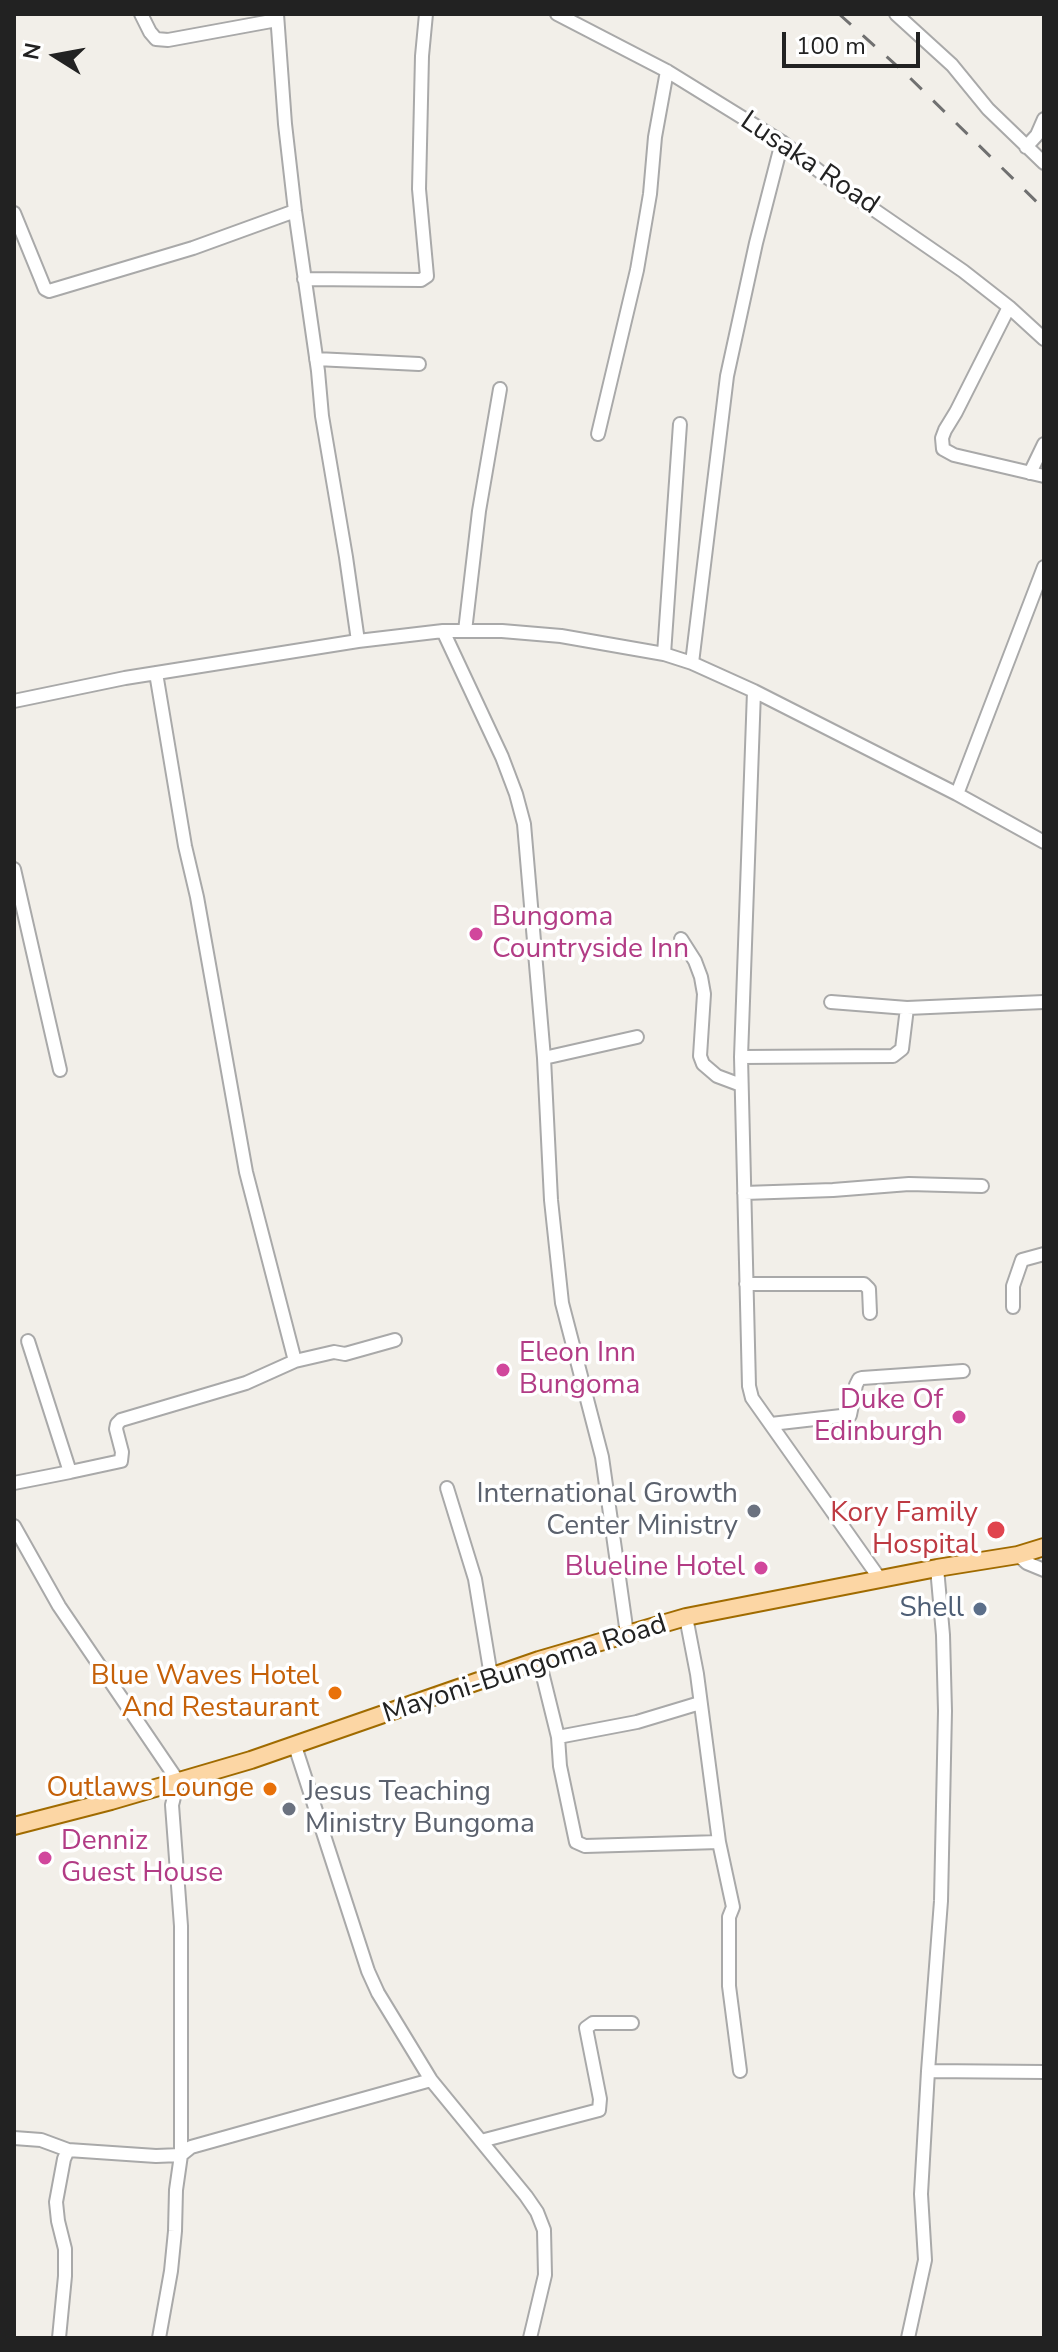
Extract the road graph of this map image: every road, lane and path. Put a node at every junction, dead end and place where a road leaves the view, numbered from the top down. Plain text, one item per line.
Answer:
1 (141, 14) edge
2 (426, 14) edge
3 (557, 14) edge
4 (896, 14) edge
5 (277, 17) edge
6 (667, 71) junction
7 (1044, 119) edge
8 (782, 142) junction
9 (1026, 147) junction
10 (1044, 163) edge
11 (295, 211) junction
12 (14, 213) edge
13 (304, 279) junction
14 (1009, 307) junction
15 (1044, 339) edge
16 (316, 359) junction
17 (419, 364) dead end
18 (500, 389) dead end
19 (680, 424) dead end
20 (598, 434) dead end
21 (1044, 444) edge
22 (1030, 473) junction
23 (1044, 476) edge
24 (1044, 567) edge
25 (443, 631) junction
26 (465, 631) junction
27 (358, 641) junction
28 (664, 654) junction
29 (692, 663) junction
30 (156, 673) junction
31 (754, 691) junction
32 (14, 701) edge
33 (957, 794) junction
34 (1044, 842) edge
35 (14, 869) edge
36 (681, 939) dead end
37 (831, 1002) dead end
38 (1044, 1002) edge
39 (907, 1008) junction
40 (637, 1037) dead end
41 (741, 1057) junction
42 (544, 1058) junction
43 (60, 1070) dead end
44 (741, 1085) junction
45 (982, 1186) dead end
46 (744, 1193) junction
47 (1044, 1254) edge
48 (746, 1284) junction
49 (1013, 1307) dead end
50 (870, 1313) dead end
51 (395, 1340) dead end
52 (28, 1341) dead end
53 (295, 1361) junction
54 (963, 1371) dead end
55 (771, 1424) junction
56 (70, 1472) junction
57 (14, 1483) edge
58 (447, 1488) dead end
59 (14, 1526) edge
60 (1044, 1547) edge
61 (1018, 1555) junction
62 (937, 1568) junction
63 (1044, 1570) edge
64 (880, 1579) junction
65 (686, 1617) junction
66 (627, 1634) junction
67 (539, 1660) junction
68 (491, 1676) junction
69 (700, 1703) junction
70 (558, 1737) junction
71 (295, 1746) junction
72 (178, 1781) junction
73 (14, 1826) edge
74 (719, 1842) junction
75 (632, 2023) dead end
76 (740, 2071) dead end
77 (928, 2071) junction
78 (1044, 2072) edge
79 (431, 2080) junction
80 (14, 2138) edge
81 (481, 2141) junction
82 (68, 2150) junction
83 (181, 2155) junction
84 (59, 2338) edge
85 (159, 2338) edge
86 (530, 2338) edge
87 (908, 2338) edge

1 - 5 street
2 - 13 street
3 - 6 street, Lusaka Road
4 - 9 street
5 - 11 street
6 - 8 street, Lusaka Road
6 - 20 street
7 - 9 street
8 - 14 street, Lusaka Road
8 - 29 street
9 - 10 street
11 - 12 street
11 - 13 street
13 - 16 street
14 - 15 street, Lusaka Road
14 - 22 street
16 - 17 street
16 - 27 street
18 - 26 street
19 - 28 street
21 - 22 street
22 - 23 street
24 - 33 street
25 - 26 street
25 - 27 street
25 - 42 street
26 - 28 street
27 - 30 street
28 - 29 street
29 - 31 street
30 - 32 street
30 - 53 street
31 - 33 street
31 - 41 street
33 - 34 street
35 - 43 street
36 - 44 street
37 - 39 street
38 - 39 street
39 - 41 street
40 - 42 street
41 - 44 street
42 - 66 street
44 - 46 street
45 - 46 street
46 - 48 street
47 - 49 street
48 - 50 street
48 - 55 street
51 - 53 street
52 - 56 street
53 - 56 street
54 - 55 street
55 - 64 street
56 - 57 street
58 - 68 street
59 - 72 street
60 - 61 main road, Mayoni-Bungoma Road
61 - 62 main road, Mayoni-Bungoma Road
61 - 63 street
62 - 64 main road, Mayoni-Bungoma Road
62 - 77 street
64 - 65 main road, Mayoni-Bungoma Road
65 - 66 main road, Mayoni-Bungoma Road
65 - 69 street
66 - 67 main road, Mayoni-Bungoma Road
67 - 68 main road, Mayoni-Bungoma Road
67 - 70 street
68 - 71 main road, Mayoni-Bungoma Road
69 - 70 street
69 - 74 street
70 - 74 street
71 - 72 main road, Mayoni-Bungoma Road
71 - 79 street
72 - 73 main road, Mayoni-Bungoma Road
72 - 83 street
74 - 76 street
75 - 81 street
77 - 78 street
77 - 87 street
79 - 81 street
79 - 83 street
80 - 82 street
81 - 86 street
82 - 83 street
82 - 84 street
83 - 85 street

